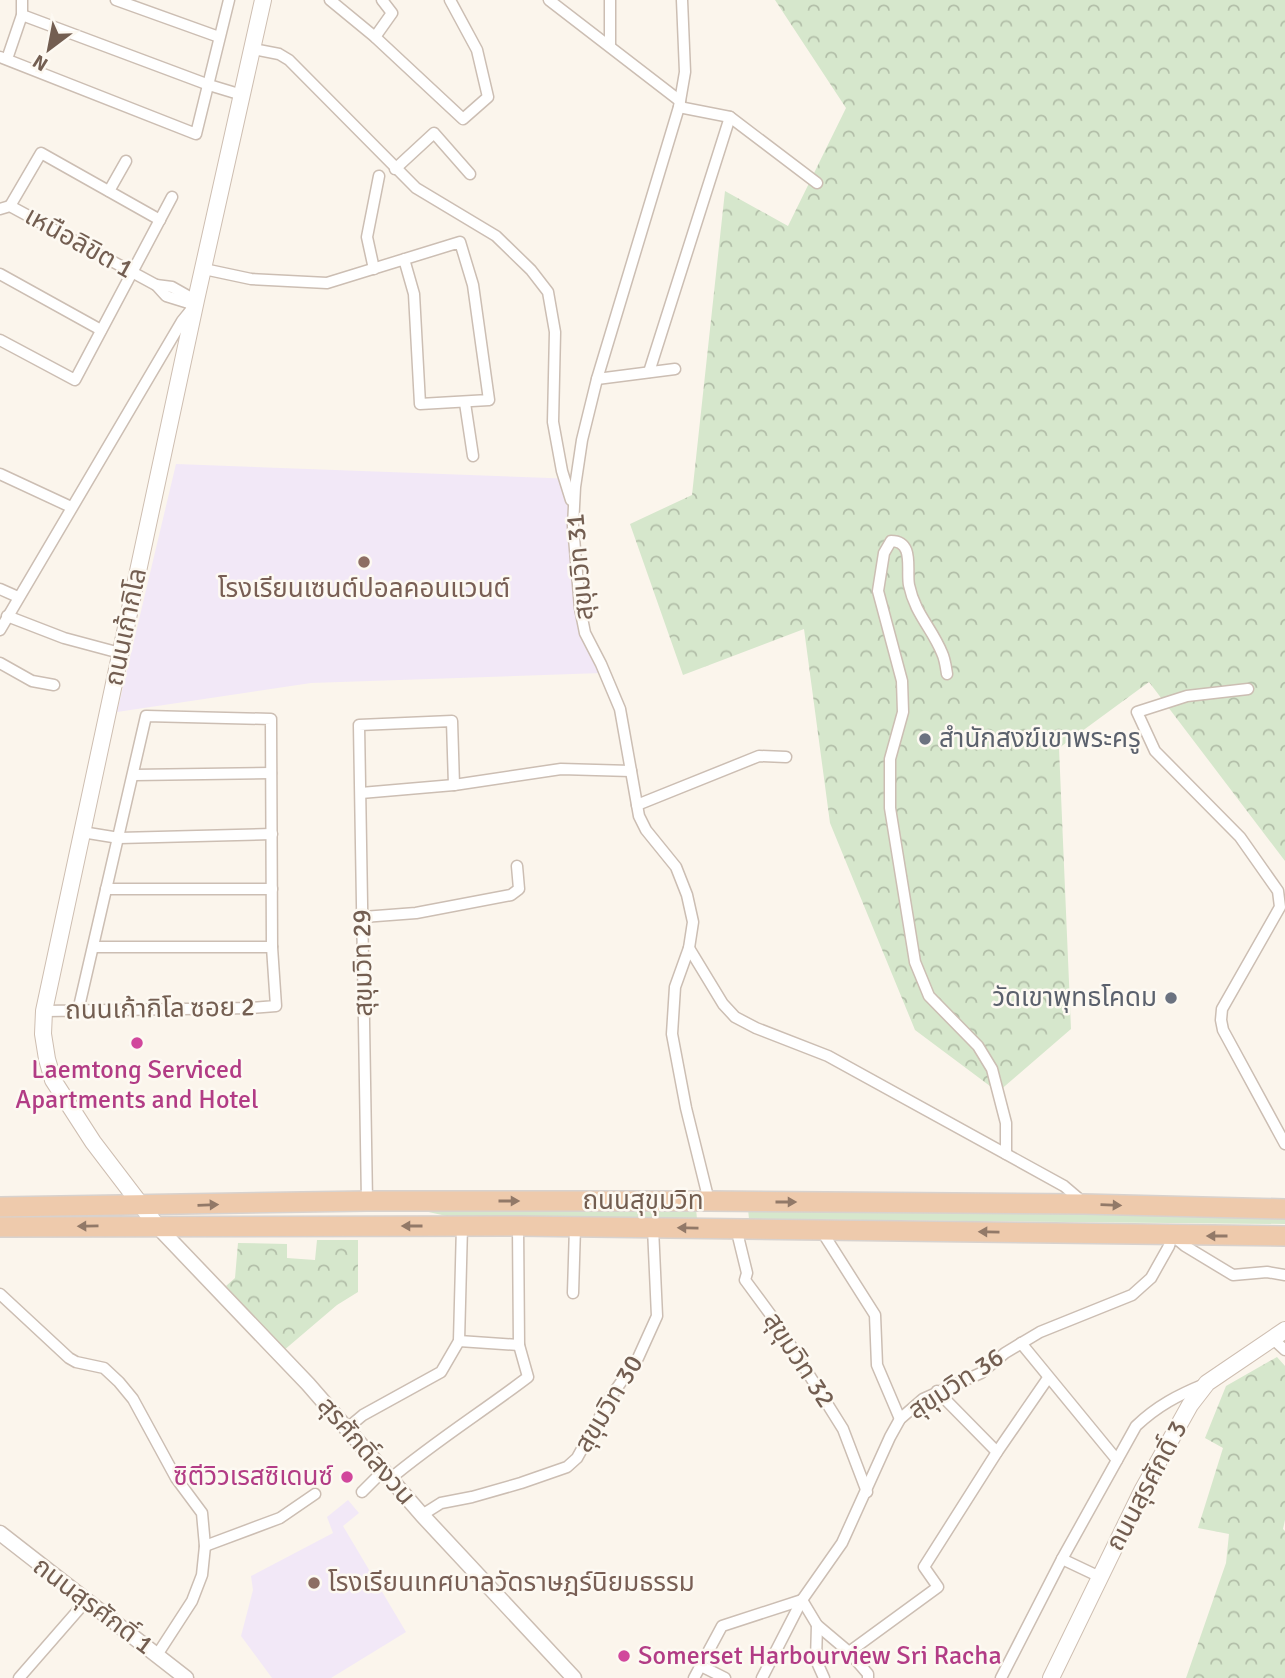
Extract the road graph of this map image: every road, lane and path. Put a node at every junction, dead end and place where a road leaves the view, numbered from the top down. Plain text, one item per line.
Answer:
1 (22, 0) edge
2 (116, 0) edge
3 (229, 0) edge
4 (330, 0) edge
5 (382, 0) edge
6 (450, 0) edge
7 (549, 0) edge
8 (610, 0) edge
9 (682, 0) edge
10 (260, 1) edge
11 (22, 15) junction
12 (219, 37) junction
13 (375, 37) junction
14 (610, 46) junction
15 (253, 49) junction
16 (3, 58) edge
17 (209, 85) junction
18 (242, 95) junction
19 (679, 104) junction
20 (730, 117) junction
21 (126, 161) dead end
22 (395, 169) junction
23 (470, 174) dead end
24 (379, 176) dead end
25 (817, 183) dead end
26 (109, 191) junction
27 (172, 197) dead end
28 (5, 207) edge
29 (160, 220) junction
30 (404, 259) junction
31 (204, 269) junction
32 (374, 269) junction
33 (131, 272) junction
34 (0, 274) edge
35 (195, 303) junction
36 (101, 330) junction
37 (0, 340) edge
38 (675, 369) dead end
39 (649, 372) junction
40 (597, 379) junction
41 (465, 403) junction
42 (473, 456) dead end
43 (0, 474) edge
44 (71, 507) junction
45 (574, 509) junction
46 (0, 589) edge
47 (18, 597) junction
48 (7, 617) junction
49 (0, 630) edge
50 (120, 653) junction
51 (0, 663) edge
52 (947, 674) dead end
53 (54, 685) dead end
54 (1248, 689) dead end
55 (786, 757) dead end
56 (631, 771) junction
57 (271, 774) junction
58 (134, 775) junction
59 (454, 785) junction
60 (361, 793) junction
61 (637, 805) junction
62 (82, 832) junction
63 (272, 834) junction
64 (119, 838) junction
65 (517, 866) dead end
66 (106, 889) junction
67 (272, 890) junction
68 (363, 917) junction
69 (94, 947) junction
70 (272, 947) junction
71 (689, 948) junction
72 (44, 1011) junction
73 (78, 1011) junction
74 (1285, 1143) edge
75 (1006, 1154) junction
76 (367, 1201) junction
77 (709, 1201) junction
78 (1084, 1204) junction
79 (140, 1206) junction
80 (0, 1207) edge
81 (1285, 1209) edge
82 (157, 1226) junction
83 (462, 1226) junction
84 (518, 1226) junction
85 (0, 1227) edge
86 (575, 1227) junction
87 (653, 1227) junction
88 (736, 1228) junction
89 (821, 1230) junction
90 (1172, 1235) junction
91 (1285, 1236) edge
92 (1285, 1275) edge
93 (573, 1293) dead end
94 (0, 1294) edge
95 (1279, 1334) edge
96 (459, 1341) junction
97 (1021, 1343) junction
98 (519, 1345) junction
99 (1285, 1350) edge
100 (1048, 1378) junction
101 (1207, 1382) junction
102 (937, 1391) junction
103 (901, 1419) junction
104 (345, 1430) junction
105 (997, 1452) junction
106 (1117, 1460) junction
107 (387, 1475) junction
108 (362, 1492) dead end
109 (867, 1492) junction
110 (314, 1494) dead end
111 (422, 1516) junction
112 (0, 1533) edge
113 (205, 1546) junction
114 (1062, 1559) junction
115 (1100, 1577) junction
116 (87, 1600) junction
117 (802, 1600) junction
118 (817, 1625) junction
119 (849, 1653) junction
120 (157, 1655) junction
121 (701, 1666) junction
122 (19, 1678) edge
123 (186, 1678) edge
124 (574, 1678) edge
125 (694, 1678) edge
126 (726, 1678) edge
127 (762, 1678) edge
128 (824, 1678) edge
129 (868, 1678) edge
130 (1001, 1678) edge
131 (1051, 1678) edge

1 - 11 street
2 - 12 street
3 - 12 street
4 - 13 street
5 - 13 street
6 - 13 street
7 - 14 street
8 - 14 street
9 - 19 street, สุขุมวิท 31
10 - 15 main road, ถนนเก้ากิโล
11 - 16 street
11 - 17 street
12 - 17 street
14 - 19 street
15 - 18 main road, ถนนเก้ากิโล
15 - 22 street
16 - 17 street
17 - 18 street
18 - 31 main road, ถนนเก้ากิโล
19 - 20 street
19 - 40 street, สุขุมวิท 31
20 - 25 street
20 - 39 street
21 - 26 street
22 - 23 street
22 - 45 street
24 - 32 street
26 - 28 street
26 - 29 street
27 - 29 street
28 - 33 street, เหนือลิขิต 1
29 - 33 street
30 - 32 street
30 - 41 street
30 - 41 street
31 - 32 street
31 - 35 main road, ถนนเก้ากิโล
33 - 35 street, เหนือลิขิต 1
33 - 36 street
34 - 36 street
35 - 44 street
35 - 50 main road, ถนนเก้ากิโล
36 - 37 street
38 - 39 street
39 - 40 street
40 - 45 street, สุขุมวิท 31
41 - 42 street
43 - 44 street
44 - 47 street
45 - 56 street, สุขุมวิท 31
46 - 47 street
47 - 48 street
48 - 49 street
48 - 50 street
50 - 62 main road, ถนนเก้ากิโล
51 - 53 street
52 - 75 street
54 - 74 street
55 - 61 street
56 - 59 street
56 - 61 street, สุขุมวิท 31
57 - 58 street
57 - 58 street
57 - 63 street
58 - 64 street
59 - 60 street
59 - 60 street, สุขุมวิท 29
60 - 68 street, สุขุมวิท 29
61 - 71 street, สุขุมวิท 31
62 - 64 street
62 - 72 main road, ถนนเก้ากิโล
63 - 64 street
63 - 67 street
64 - 66 street
65 - 68 street
66 - 67 street
66 - 69 street
67 - 70 street
68 - 76 street, สุขุมวิท 29
69 - 70 street
69 - 73 street
70 - 73 street, ถนนเก้ากิโล ซอย 2
71 - 75 street
71 - 77 street, สุขุมวิท 31
72 - 73 street, ถนนเก้ากิโล ซอย 2
72 - 79 main road, ถนนเก้ากิโล
75 - 78 street
76 -> 77 highway, ถนนสุขุมวิท
79 -> 76 highway, ถนนสุขุมวิท
77 -> 78 highway, ถนนสุขุมวิท
78 -> 81 highway, ถนนสุขุมวิท
79 - 80 highway, ถนนสุขุมวิท
79 - 82 main road, ถนนเก้ากิโล
83 -> 82 highway, ถนนสุขุมวิท
82 -> 85 highway, ถนนสุขุมวิท
82 - 104 street, สุรศักดิ์สงวน
83 - 84 highway, ถนนสุขุมวิท
83 - 96 street
84 - 86 highway, ถนนสุขุมวิท
84 - 98 street
86 - 87 highway, ถนนสุขุมวิท
86 - 93 street
88 -> 87 highway, ถนนสุขุมวิท
87 - 111 street, สุขุมวิท 30
88 - 89 highway, ถนนสุขุมวิท
88 - 109 street, สุขุมวิท 32
90 -> 89 highway, ถนนสุขุมวิท
89 - 103 street
91 -> 90 highway, ถนนสุขุมวิท
90 - 92 street
90 - 97 street, สุขุมวิท 36
94 - 113 street
95 - 99 street
95 - 101 main road, ถนนสุรศักดิ์ 3
96 - 98 street
96 - 104 street
97 - 100 street
97 - 102 street, สุขุมวิท 36
98 - 107 street
100 - 105 street
100 - 106 street
101 - 106 street
101 - 115 main road, ถนนสุรศักดิ์ 3
102 - 103 street, สุขุมวิท 36
102 - 105 street
103 - 109 street, สุขุมวิท 36
104 - 107 street, สุรศักดิ์สงวน
105 - 119 street
106 - 114 street
107 - 108 street
107 - 111 street, สุรศักดิ์สงวน
109 - 117 street, สุขุมวิท 36
110 - 113 street
111 - 124 street, สุรศักดิ์สงวน
112 - 116 street, ถนนสุรศักดิ์ 1
113 - 120 street
114 - 115 street
114 - 130 street
115 - 131 main road, ถนนสุรศักดิ์ 3
116 - 120 street, ถนนสุรศักดิ์ 1
116 - 122 street
117 - 118 street
117 - 121 street
117 - 127 street, สุขุมวิท 36
118 - 119 street
118 - 128 street
119 - 129 street
120 - 123 street, ถนนสุรศักดิ์ 1
121 - 125 street
121 - 126 street

